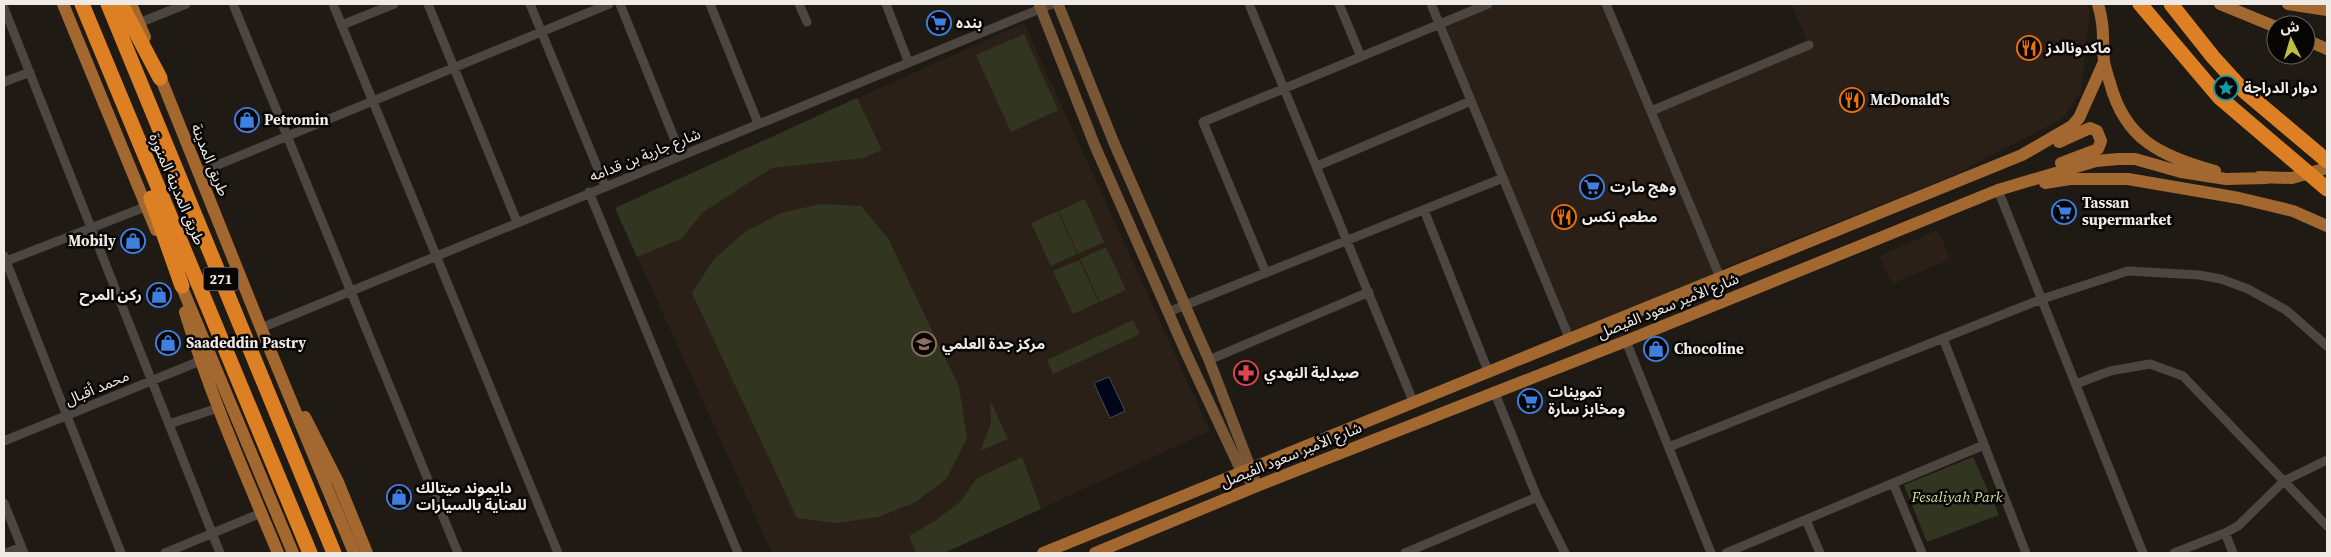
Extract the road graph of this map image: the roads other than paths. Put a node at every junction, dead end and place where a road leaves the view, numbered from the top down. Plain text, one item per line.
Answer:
1 (63, 4) edge
2 (82, 4) edge
3 (108, 4) edge
4 (121, 4) edge
5 (131, 4) edge
6 (186, 4) edge
7 (233, 4) edge
8 (333, 4) edge
9 (394, 4) edge
10 (428, 4) edge
11 (530, 4) edge
12 (609, 4) edge
13 (620, 4) edge
14 (710, 4) edge
15 (799, 4) edge
16 (886, 4) edge
17 (1052, 4) edge
18 (1058, 4) edge
19 (1250, 4) edge
20 (1338, 4) edge
21 (1431, 4) edge
22 (1488, 4) edge
23 (1606, 4) edge
24 (2098, 4) edge
25 (2140, 4) edge
26 (2171, 4) edge
27 (2220, 4) edge
28 (2288, 4) edge
29 (1039, 6) edge
30 (4, 8) edge
31 (2327, 10) edge
32 (807, 22) dead end
33 (139, 23) junction
34 (2266, 23) edge
35 (1439, 24) junction
36 (342, 25) junction
37 (542, 32) junction
38 (1809, 45) dead end
39 (1361, 57) junction
40 (104, 59) junction
41 (908, 61) junction
42 (2104, 62) junction
43 (454, 68) junction
44 (30, 72) junction
45 (160, 78) junction
46 (4, 82) edge
47 (1284, 88) junction
48 (373, 101) junction
49 (1472, 101) junction
50 (1651, 110) junction
51 (758, 123) junction
52 (287, 136) junction
53 (681, 155) junction
54 (2022, 155) junction
55 (2327, 161) edge
56 (1316, 166) junction
57 (2327, 168) edge
58 (198, 173) junction
59 (1503, 178) junction
60 (2266, 178) junction
61 (605, 186) junction
62 (2327, 189) edge
63 (1998, 190) junction
64 (589, 192) junction
65 (1136, 196) junction
66 (1121, 204) junction
67 (145, 207) junction
68 (1424, 210) junction
69 (517, 222) junction
70 (2327, 226) edge
71 (91, 227) junction
72 (1347, 240) junction
73 (436, 256) junction
74 (169, 257) junction
75 (4, 260) edge
76 (1266, 273) junction
77 (1720, 277) junction
78 (182, 286) junction
79 (350, 291) junction
80 (1369, 292) junction
81 (2042, 299) junction
82 (1183, 305) junction
83 (1168, 312) junction
84 (260, 328) junction
85 (1943, 338) junction
86 (1570, 340) junction
87 (1626, 341) junction
88 (2327, 346) edge
89 (1209, 360) junction
90 (200, 361) junction
91 (1488, 371) junction
92 (151, 380) junction
93 (2076, 384) junction
94 (1494, 391) junction
95 (1413, 401) junction
96 (218, 408) junction
97 (67, 415) junction
98 (169, 427) junction
99 (4, 441) edge
100 (1984, 445) junction
101 (1669, 447) junction
102 (2327, 460) edge
103 (1247, 471) junction
104 (2284, 481) junction
105 (1893, 483) junction
106 (1256, 486) junction
107 (1537, 496) junction
108 (4, 503) edge
109 (261, 513) junction
110 (1806, 520) junction
111 (2327, 526) edge
112 (212, 533) junction
113 (2225, 533) junction
114 (23, 550) edge
115 (6, 553) edge
116 (121, 553) edge
117 (165, 553) edge
118 (220, 553) edge
119 (278, 553) edge
120 (293, 553) edge
121 (310, 553) edge
122 (334, 553) edge
123 (354, 553) edge
124 (368, 553) edge
125 (458, 553) edge
126 (558, 553) edge
127 (738, 553) edge
128 (1043, 553) edge
129 (1095, 553) edge
130 (1405, 553) edge
131 (1565, 553) edge
132 (1711, 553) edge
133 (1726, 553) edge
134 (1820, 553) edge
135 (1922, 553) edge
136 (2026, 553) edge
137 (2143, 553) edge
138 (2174, 553) edge
139 (2233, 553) edge

1 - 67 main road
2 - 40 highway, طريق المدينة المنورة / 271
3 - 122 highway, طريق المدينة المنورة / 271
4 - 45 highway
5 - 33 main road, طريق المدينة
6 - 33 street
7 - 52 street
8 - 36 street
9 - 36 street
10 - 43 street
11 - 37 street
12 - 37 street
13 - 53 street
14 - 51 street
15 - 32 street
16 - 41 street
17 - 29 street, شارع جارية بن قدامه
18 - 65 street
19 - 47 street
20 - 39 street
21 - 35 street
22 - 35 street
23 - 50 street
24 - 42 main road
25 - 62 highway
26 - 55 highway
27 - 34 main road
28 - 31 main road
29 - 41 street, شارع جارية بن قدامه
29 - 66 street
30 - 44 street
33 - 45 main road, طريق المدينة
35 - 39 street
35 - 49 street
36 - 48 street
37 - 43 street
37 - 61 street
38 - 50 street
39 - 47 street
40 - 78 highway
40 - 121 highway, طريق المدينة المنورة / 271
41 - 51 street, شارع جارية بن قدامه
42 - 54 main road, شارع الأمير سعود الفيصل
42 - 60 main road
43 - 48 street
43 - 69 street
44 - 46 street
44 - 71 street
45 - 58 main road, طريق المدينة
47 - 56 street
47 - 76 street
48 - 52 street
48 - 73 street
49 - 56 street
49 - 59 street
50 - 77 street
51 - 53 street, شارع جارية بن قدامه
52 - 58 street
52 - 79 street
53 - 61 street, شارع جارية بن قدامه
54 - 63 main road
54 - 77 main road, شارع الأمير سعود الفيصل
56 - 72 street
57 - 60 main road
58 - 84 main road, طريق المدينة
59 - 68 street
59 - 86 street
60 - 63 main road, شارع الأمير سعود الفيصل
61 - 64 street, شارع جارية بن قدامه
63 - 70 main road
63 - 81 street
63 - 87 main road, شارع الأمير سعود الفيصل
64 - 69 street, شارع جارية بن قدامه
64 - 127 street
65 - 66 street
65 - 82 street
66 - 83 street
67 - 71 street
67 - 74 main road
68 - 72 street
68 - 91 street
69 - 73 street, شارع جارية بن قدامه
71 - 75 street
71 - 92 street
72 - 76 street
72 - 80 street
73 - 79 street, شارع جارية بن قدامه
73 - 126 street
74 - 78 main road
74 - 90 main road
75 - 97 street
76 - 82 street
77 - 86 main road, شارع الأمير سعود الفيصل
78 - 120 main road
79 - 84 street, شارع جارية بن قدامه
79 - 125 street
80 - 89 street
80 - 95 street
81 - 85 street
81 - 88 street
81 - 93 street
82 - 83 street
82 - 89 street
83 - 103 street
84 - 123 main road, طريق المدينة
84 - 124 main road, طريق المدينة
85 - 100 street
85 - 101 street
86 - 91 main road, شارع الأمير سعود الفيصل
87 - 94 main road, شارع الأمير سعود الفيصل
87 - 101 street
89 - 103 street
90 - 92 street
90 - 96 main road
91 - 95 main road, شارع الأمير سعود الفيصل
92 - 97 street, محمد أقبال
92 - 98 street, محمد أقبال
93 - 104 street
93 - 137 street
94 - 106 main road, شارع الأمير سعود الفيصل
94 - 107 street
95 - 103 main road, شارع الأمير سعود الفيصل
96 - 98 street
96 - 109 main road
97 - 99 street, محمد أقبال
97 - 116 street
98 - 112 street, محمد أقبال
100 - 105 street
100 - 136 street
101 - 132 street
102 - 104 street
103 - 106 street
103 - 128 main road, شارع الأمير سعود الفيصل
104 - 111 street
104 - 113 street
105 - 110 street
105 - 135 street
106 - 129 main road, شارع الأمير سعود الفيصل
107 - 130 street
107 - 131 street
108 - 114 street
109 - 112 street
109 - 119 main road
110 - 133 street
110 - 134 street
112 - 117 street
112 - 118 street, محمد أقبال
113 - 138 street
113 - 139 street
114 - 115 street

